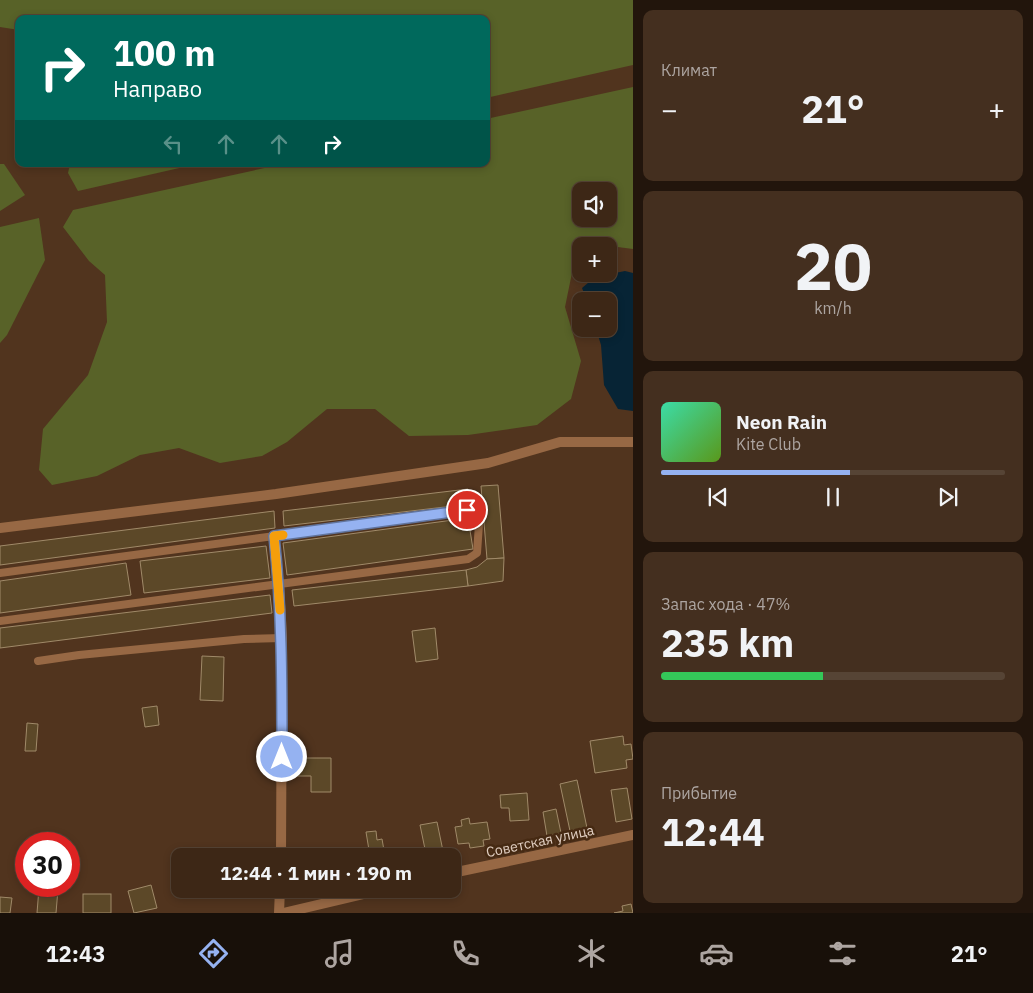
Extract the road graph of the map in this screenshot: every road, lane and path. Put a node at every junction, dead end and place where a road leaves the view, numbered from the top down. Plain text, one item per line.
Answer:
1 (633, 442) edge
2 (0, 528) edge
3 (274, 536) junction
4 (0, 573) edge
5 (279, 585) junction
6 (0, 622) edge
7 (282, 638) junction
8 (38, 661) dead end
9 (633, 835) edge
10 (281, 848) edge
11 (461, 871) edge
12 (280, 898) edge
13 (347, 898) edge
14 (279, 913) edge
15 (283, 913) edge

1 - 2 street
3 - 4 lane
3 - 5 lane
3 - 5 lane
5 - 6 lane
5 - 7 street
7 - 8 lane
7 - 10 street
9 - 11 street, Советская улица
12 - 14 street
13 - 15 street

